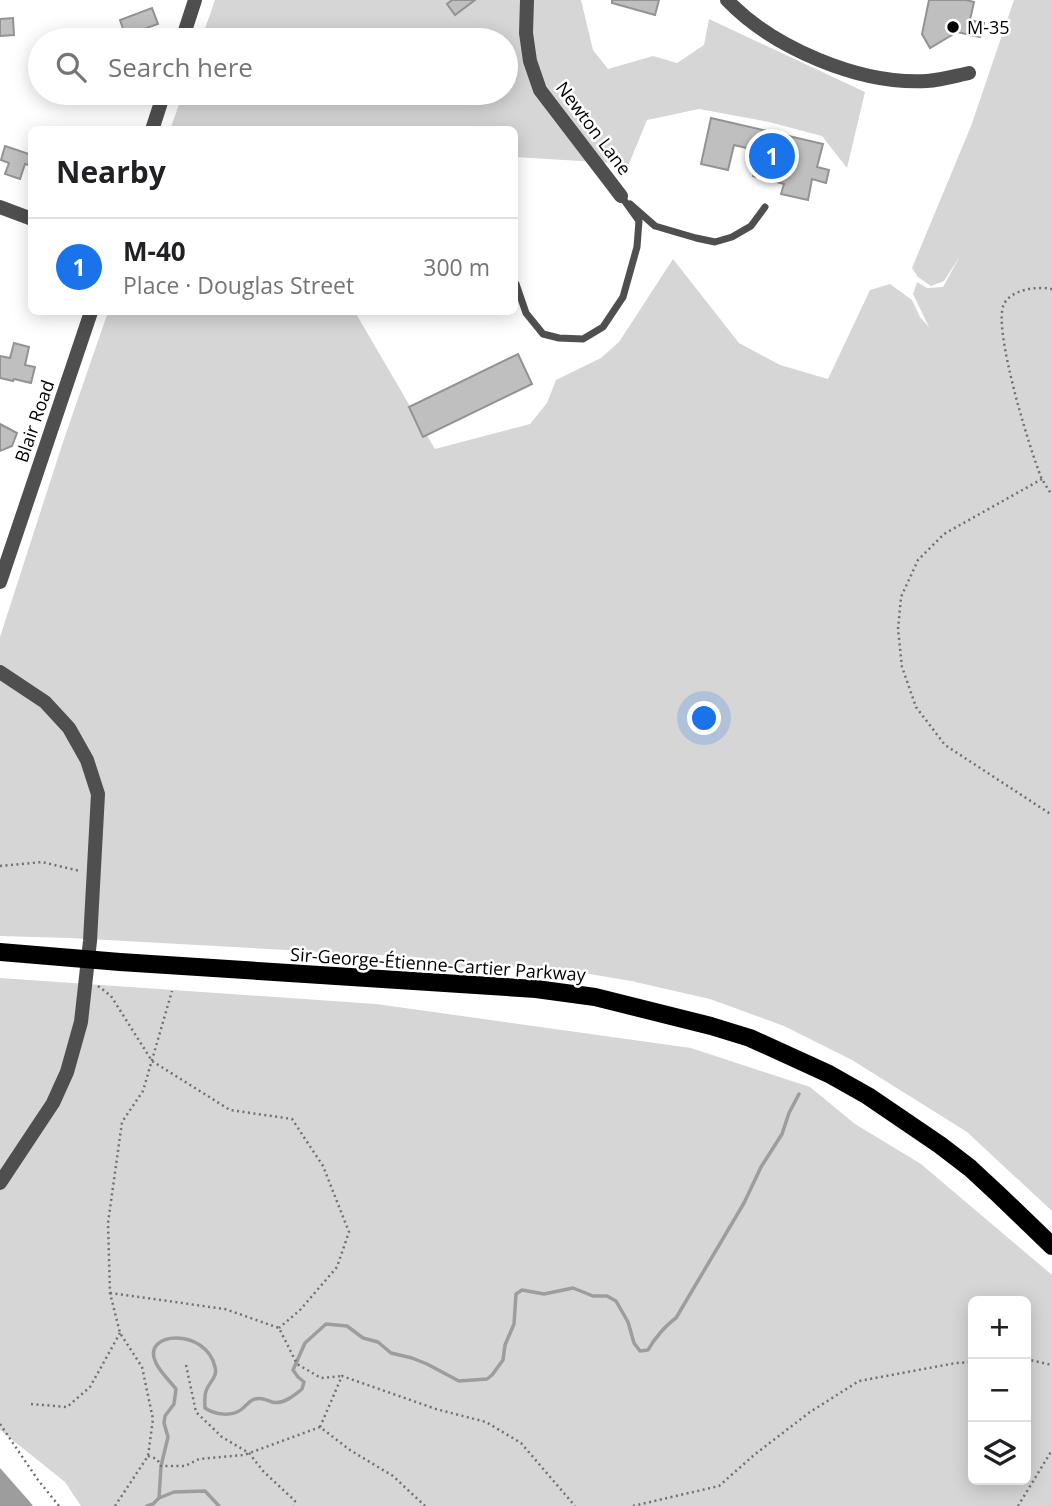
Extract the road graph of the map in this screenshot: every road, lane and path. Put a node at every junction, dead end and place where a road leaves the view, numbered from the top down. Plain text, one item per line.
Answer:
1 (195, 0) edge
2 (527, 0) edge
3 (727, 0) edge
4 (186, 28) edge
5 (969, 73) dead end
6 (160, 105) edge
7 (153, 126) edge
8 (621, 196) junction
9 (765, 206) dead end
10 (0, 207) edge
11 (28, 218) edge
12 (1052, 289) edge
13 (518, 290) edge
14 (90, 315) edge
15 (1042, 479) junction
16 (1052, 495) edge
17 (0, 582) edge
18 (0, 672) edge
19 (1052, 815) edge
20 (0, 866) edge
21 (94, 874) junction
22 (0, 952) edge
23 (87, 978) junction
24 (172, 992) dead end
25 (152, 1061) junction
26 (0, 1183) edge
27 (1052, 1246) edge
28 (110, 1293) junction
29 (279, 1328) junction
30 (120, 1333) junction
31 (1031, 1360) edge
32 (968, 1362) edge
33 (186, 1364) dead end
34 (1052, 1365) edge
35 (342, 1376) junction
36 (31, 1404) dead end
37 (0, 1424) edge
38 (320, 1427) junction
39 (1052, 1450) edge
40 (249, 1453) junction
41 (148, 1456) junction
42 (59, 1506) edge
43 (114, 1506) edge
44 (294, 1506) edge
45 (425, 1506) edge
46 (575, 1506) edge
47 (633, 1506) edge
48 (1018, 1506) edge

1 - 4 street
2 - 8 street, Newton Lane
3 - 5 street
6 - 7 street
8 - 9 lane
8 - 13 lane
10 - 11 street
12 - 15 path
14 - 17 street, Blair Road
15 - 16 path
15 - 19 path
18 - 21 street
20 - 21 path
21 - 23 street
22 - 27 main road, Sir-George-Étienne-Cartier Parkway
23 - 25 path
23 - 26 street
24 - 25 path
25 - 28 path
25 - 29 path
28 - 29 path
28 - 30 path
29 - 35 path
30 - 36 path
30 - 41 path
31 - 34 path
32 - 47 path
33 - 40 path
35 - 38 path
35 - 46 path
37 - 42 path
38 - 40 path
38 - 45 path
39 - 48 path
40 - 41 path
40 - 44 path
41 - 43 path

